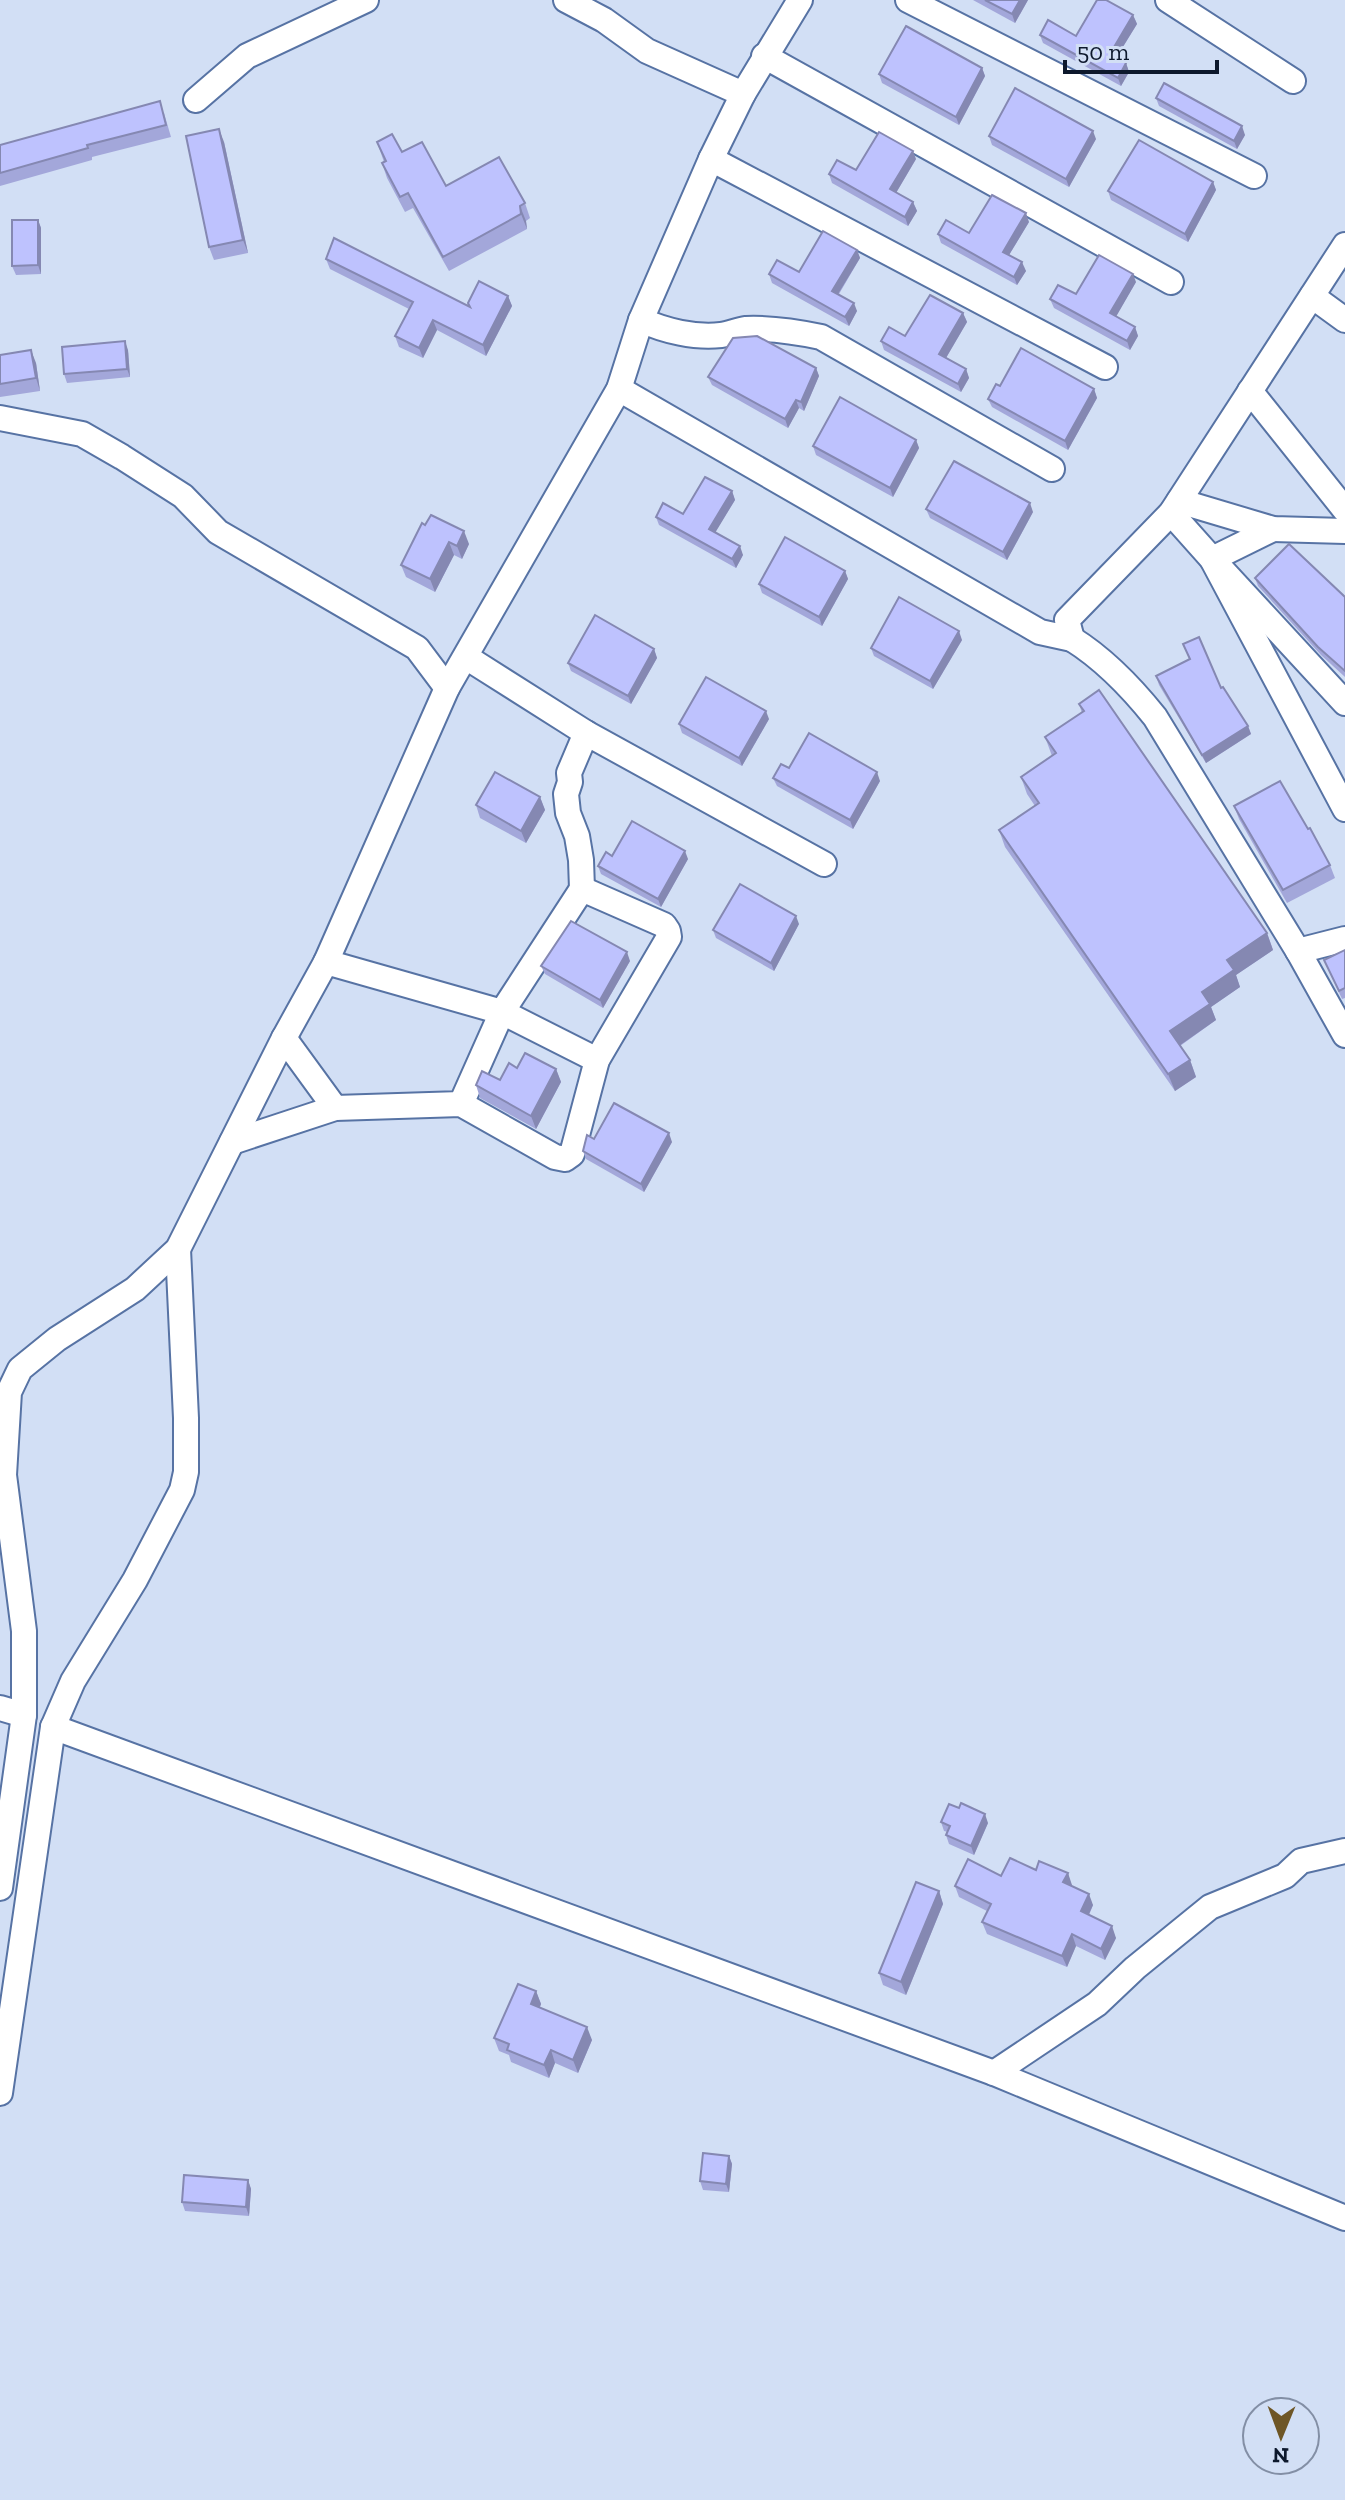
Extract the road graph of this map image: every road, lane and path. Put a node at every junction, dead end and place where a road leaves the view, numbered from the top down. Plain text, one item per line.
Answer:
1 (366, 0) edge
2 (566, 0) edge
3 (800, 0) edge
4 (908, 0) edge
5 (1168, 0) edge
6 (764, 56) junction
7 (1293, 81) dead end
8 (743, 94) junction
9 (196, 100) dead end
10 (711, 159) junction
11 (1254, 176) dead end
12 (1345, 245) edge
13 (1171, 282) dead end
14 (1312, 296) junction
15 (641, 320) junction
16 (1345, 320) edge
17 (1105, 367) dead end
18 (619, 389) junction
19 (1250, 391) junction
20 (0, 418) edge
21 (1052, 469) dead end
22 (1175, 507) junction
23 (1345, 510) edge
24 (1273, 529) junction
25 (1345, 531) edge
26 (1212, 559) junction
27 (1070, 630) junction
28 (466, 657) junction
29 (447, 688) junction
30 (1345, 703) edge
31 (586, 733) junction
32 (1338, 778) edge
33 (1345, 809) edge
34 (824, 864) dead end
35 (582, 889) junction
36 (1345, 939) edge
37 (1298, 951) junction
38 (326, 962) junction
39 (502, 1012) junction
40 (1345, 1035) edge
41 (284, 1038) junction
42 (597, 1060) junction
43 (461, 1104) junction
44 (335, 1108) junction
45 (232, 1142) junction
46 (178, 1249) junction
47 (0, 1708) edge
48 (24, 1715) junction
49 (53, 1727) junction
50 (1345, 1851) edge
51 (0, 1888) edge
52 (5, 2013) edge
53 (3, 2045) edge
54 (994, 2073) junction
55 (0, 2093) edge
56 (1345, 2218) edge

1 - 9 street
2 - 8 street
3 - 6 street
4 - 11 street
5 - 7 street
6 - 8 street
6 - 13 street
8 - 10 street
10 - 15 street
10 - 17 street
12 - 14 street
14 - 16 street
14 - 19 street
15 - 18 street
15 - 21 street
18 - 27 street
18 - 28 street
19 - 22 street
19 - 23 street
20 - 29 street
22 - 24 street
22 - 26 street
22 - 27 street
24 - 25 street
24 - 26 street
26 - 30 street
26 - 32 street
27 - 37 street
28 - 29 street
28 - 31 street
29 - 38 street
31 - 34 street
31 - 35 street
32 - 33 street
35 - 39 street
35 - 42 street
36 - 37 street
37 - 40 street
38 - 39 street
38 - 41 street
39 - 42 street
39 - 43 street
41 - 44 street
41 - 45 street
42 - 43 street
43 - 44 street
44 - 45 street
45 - 46 street
46 - 48 street
46 - 49 street
47 - 48 street
48 - 51 street
49 - 52 street
49 - 54 street
50 - 54 street
52 - 53 street
53 - 55 street
54 - 56 street

